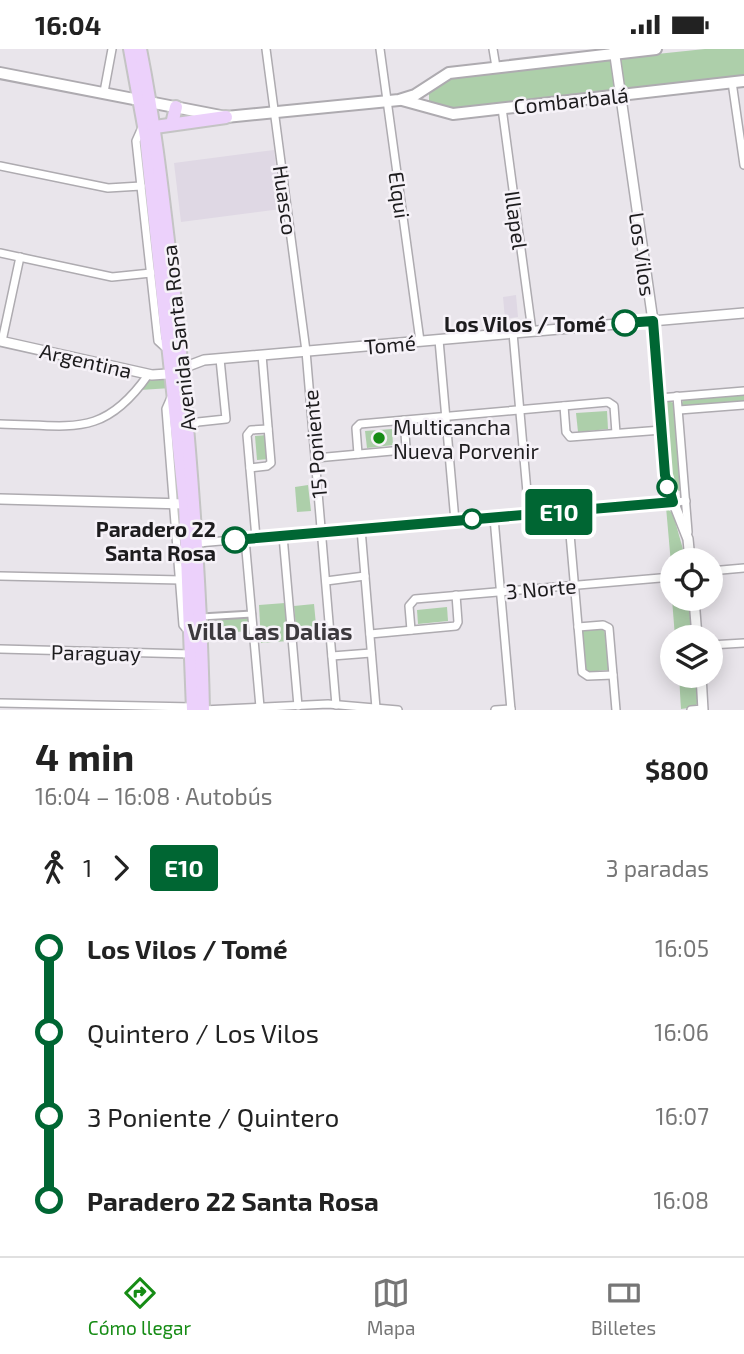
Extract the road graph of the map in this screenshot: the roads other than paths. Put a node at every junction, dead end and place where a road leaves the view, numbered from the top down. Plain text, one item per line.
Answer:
1 (112, 49) edge
2 (131, 49) edge
3 (141, 49) edge
4 (266, 49) edge
5 (380, 49) edge
6 (493, 49) edge
7 (656, 49) edge
8 (614, 51) edge
9 (496, 67) junction
10 (0, 73) edge
11 (738, 81) edge
12 (426, 87) junction
13 (104, 92) junction
14 (621, 95) junction
15 (146, 100) junction
16 (399, 100) junction
17 (387, 101) junction
18 (176, 107) junction
19 (429, 107) junction
20 (502, 108) junction
21 (274, 112) junction
22 (226, 117) junction
23 (172, 124) junction
24 (149, 125) junction
25 (744, 165) edge
26 (0, 166) edge
27 (141, 186) junction
28 (0, 253) edge
29 (20, 257) junction
30 (151, 273) junction
31 (744, 313) edge
32 (653, 321) junction
33 (532, 331) junction
34 (513, 333) junction
35 (439, 339) junction
36 (1, 341) edge
37 (420, 341) junction
38 (306, 351) junction
39 (262, 355) junction
40 (220, 359) junction
41 (175, 362) junction
42 (148, 375) junction
43 (744, 391) edge
44 (677, 396) junction
45 (659, 398) junction
46 (564, 405) junction
47 (744, 405) edge
48 (520, 409) junction
49 (679, 410) junction
50 (446, 416) junction
51 (404, 420) junction
52 (191, 422) junction
53 (0, 424) edge
54 (268, 429) junction
55 (662, 430) junction
56 (616, 433) junction
57 (358, 454) junction
58 (316, 458) junction
59 (250, 468) junction
60 (0, 499) edge
61 (686, 501) junction
62 (673, 502) junction
63 (186, 506) junction
64 (568, 511) junction
65 (529, 515) junction
66 (494, 518) junction
67 (455, 521) junction
68 (361, 529) junction
69 (322, 533) junction
70 (283, 536) junction
71 (256, 538) junction
72 (245, 539) junction
73 (688, 539) junction
74 (198, 543) junction
75 (689, 548) edge
76 (744, 568) edge
77 (723, 570) edge
78 (0, 576) edge
79 (365, 576) junction
80 (660, 578) edge
81 (181, 580) junction
82 (326, 581) junction
83 (575, 586) junction
84 (500, 592) junction
85 (456, 596) junction
86 (252, 614) junction
87 (198, 626) junction
88 (578, 627) junction
89 (411, 630) junction
90 (370, 634) junction
91 (744, 643) edge
92 (723, 644) edge
93 (0, 649) edge
94 (372, 653) junction
95 (191, 654) junction
96 (332, 656) junction
97 (613, 675) junction
98 (702, 688) edge
99 (0, 703) edge
100 (336, 705) junction
101 (298, 706) junction
102 (50, 707) edge
103 (260, 707) junction
104 (376, 708) junction
105 (196, 709) edge
106 (511, 709) edge
107 (703, 709) edge
108 (398, 710) edge
109 (495, 710) edge
110 (616, 710) edge
111 (691, 710) edge

1 - 13 street
2 - 15 main road, Avenida Santa Rosa
3 - 15 main road, Avenida Santa Rosa
4 - 21 street, Huasco
5 - 17 street, Elqui
6 - 9 street
7 - 8 main road, Combarbalá
8 - 9 main road, Combarbalá
8 - 14 street, Los Vilos
9 - 12 main road, Combarbalá
10 - 13 main road, Combarbalá
11 - 14 main road, Combarbalá
11 - 25 street
12 - 16 main road, Combarbalá
12 - 19 main road
13 - 15 main road, Combarbalá
14 - 20 main road, Combarbalá
14 - 32 street, Los Vilos
15 - 18 main road, Combarbalá
15 - 24 main road, Avenida Santa Rosa
16 - 17 main road, Combarbalá
16 - 19 main road, Combarbalá
17 - 21 main road, Combarbalá
17 - 37 street, Elqui
18 - 22 main road, Combarbalá
18 - 23 main road
19 - 20 main road, Combarbalá
20 - 33 street, Illapel
21 - 22 main road, Combarbalá
21 - 38 street, Huasco
22 - 23 main road
23 - 24 main road
24 - 27 street, Avenida Santa Rosa
24 - 41 main road, Avenida Santa Rosa
26 - 27 street
27 - 30 street, Avenida Santa Rosa
28 - 29 street
29 - 30 street
29 - 36 street
30 - 41 street, Avenida Santa Rosa
31 - 32 street, Tomé
32 - 33 street, Tomé
32 - 45 street, Los Vilos
33 - 34 street, Tomé
34 - 35 street, Tomé
34 - 48 street
35 - 37 street, Tomé
35 - 50 street
36 - 42 street, Argentina
37 - 38 street, Tomé
38 - 39 street, Tomé
38 - 58 street, 15 Poniente
39 - 40 street, Tomé
39 - 54 street
40 - 41 street, Tomé
40 - 52 street
41 - 42 street, Argentina
41 - 52 main road, Avenida Santa Rosa
41 - 63 main road, Avenida Santa Rosa
42 - 53 street
43 - 44 street
44 - 45 street
44 - 49 street, Los Vilos
45 - 55 street, Los Vilos
46 - 48 street
46 - 56 street
46 - 56 street
47 - 49 street
48 - 50 street
48 - 65 street
49 - 61 street, Los Vilos
50 - 51 street
50 - 67 street
51 - 57 street
51 - 57 street
52 - 63 main road, Avenida Santa Rosa
54 - 59 street
54 - 59 street
55 - 56 street
55 - 62 street, Los Vilos
57 - 58 street
58 - 69 street, 15 Poniente
59 - 71 street
60 - 63 street
61 - 62 street
61 - 73 street, Los Vilos
62 - 64 street
62 - 73 street, Los Vilos
63 - 74 main road, Avenida Santa Rosa
63 - 81 street, Avenida Santa Rosa
63 - 87 main road, Avenida Santa Rosa
64 - 65 street
64 - 83 street
65 - 66 street
66 - 67 street
66 - 84 street
67 - 68 street
68 - 69 street
68 - 79 street
69 - 70 street
69 - 82 street, 15 Poniente
70 - 71 street
70 - 101 street
71 - 72 street
72 - 74 street
72 - 86 street
73 - 75 street, Los Vilos
74 - 87 main road, Avenida Santa Rosa
76 - 77 street
78 - 81 street
79 - 82 street
79 - 90 street
80 - 83 street, 3 Norte
81 - 87 street, Avenida Santa Rosa
82 - 96 street, 15 Poniente
83 - 84 street, 3 Norte
83 - 88 street
84 - 85 street, 3 Norte
84 - 106 street
85 - 89 street, 3 Norte
85 - 89 street
86 - 87 street
86 - 103 street
87 - 95 main road, Avenida Santa Rosa
87 - 105 main road, Avenida Santa Rosa
88 - 97 street
88 - 97 street
89 - 90 street
90 - 94 street
91 - 92 street
93 - 95 street, Paraguay
94 - 96 street
94 - 104 street
95 - 105 main road, Avenida Santa Rosa
96 - 100 street, 15 Poniente
97 - 110 street
98 - 107 street
99 - 102 street
100 - 101 street
100 - 104 street
101 - 103 street
102 - 105 street
103 - 105 street
104 - 108 street
106 - 109 street
107 - 111 street

